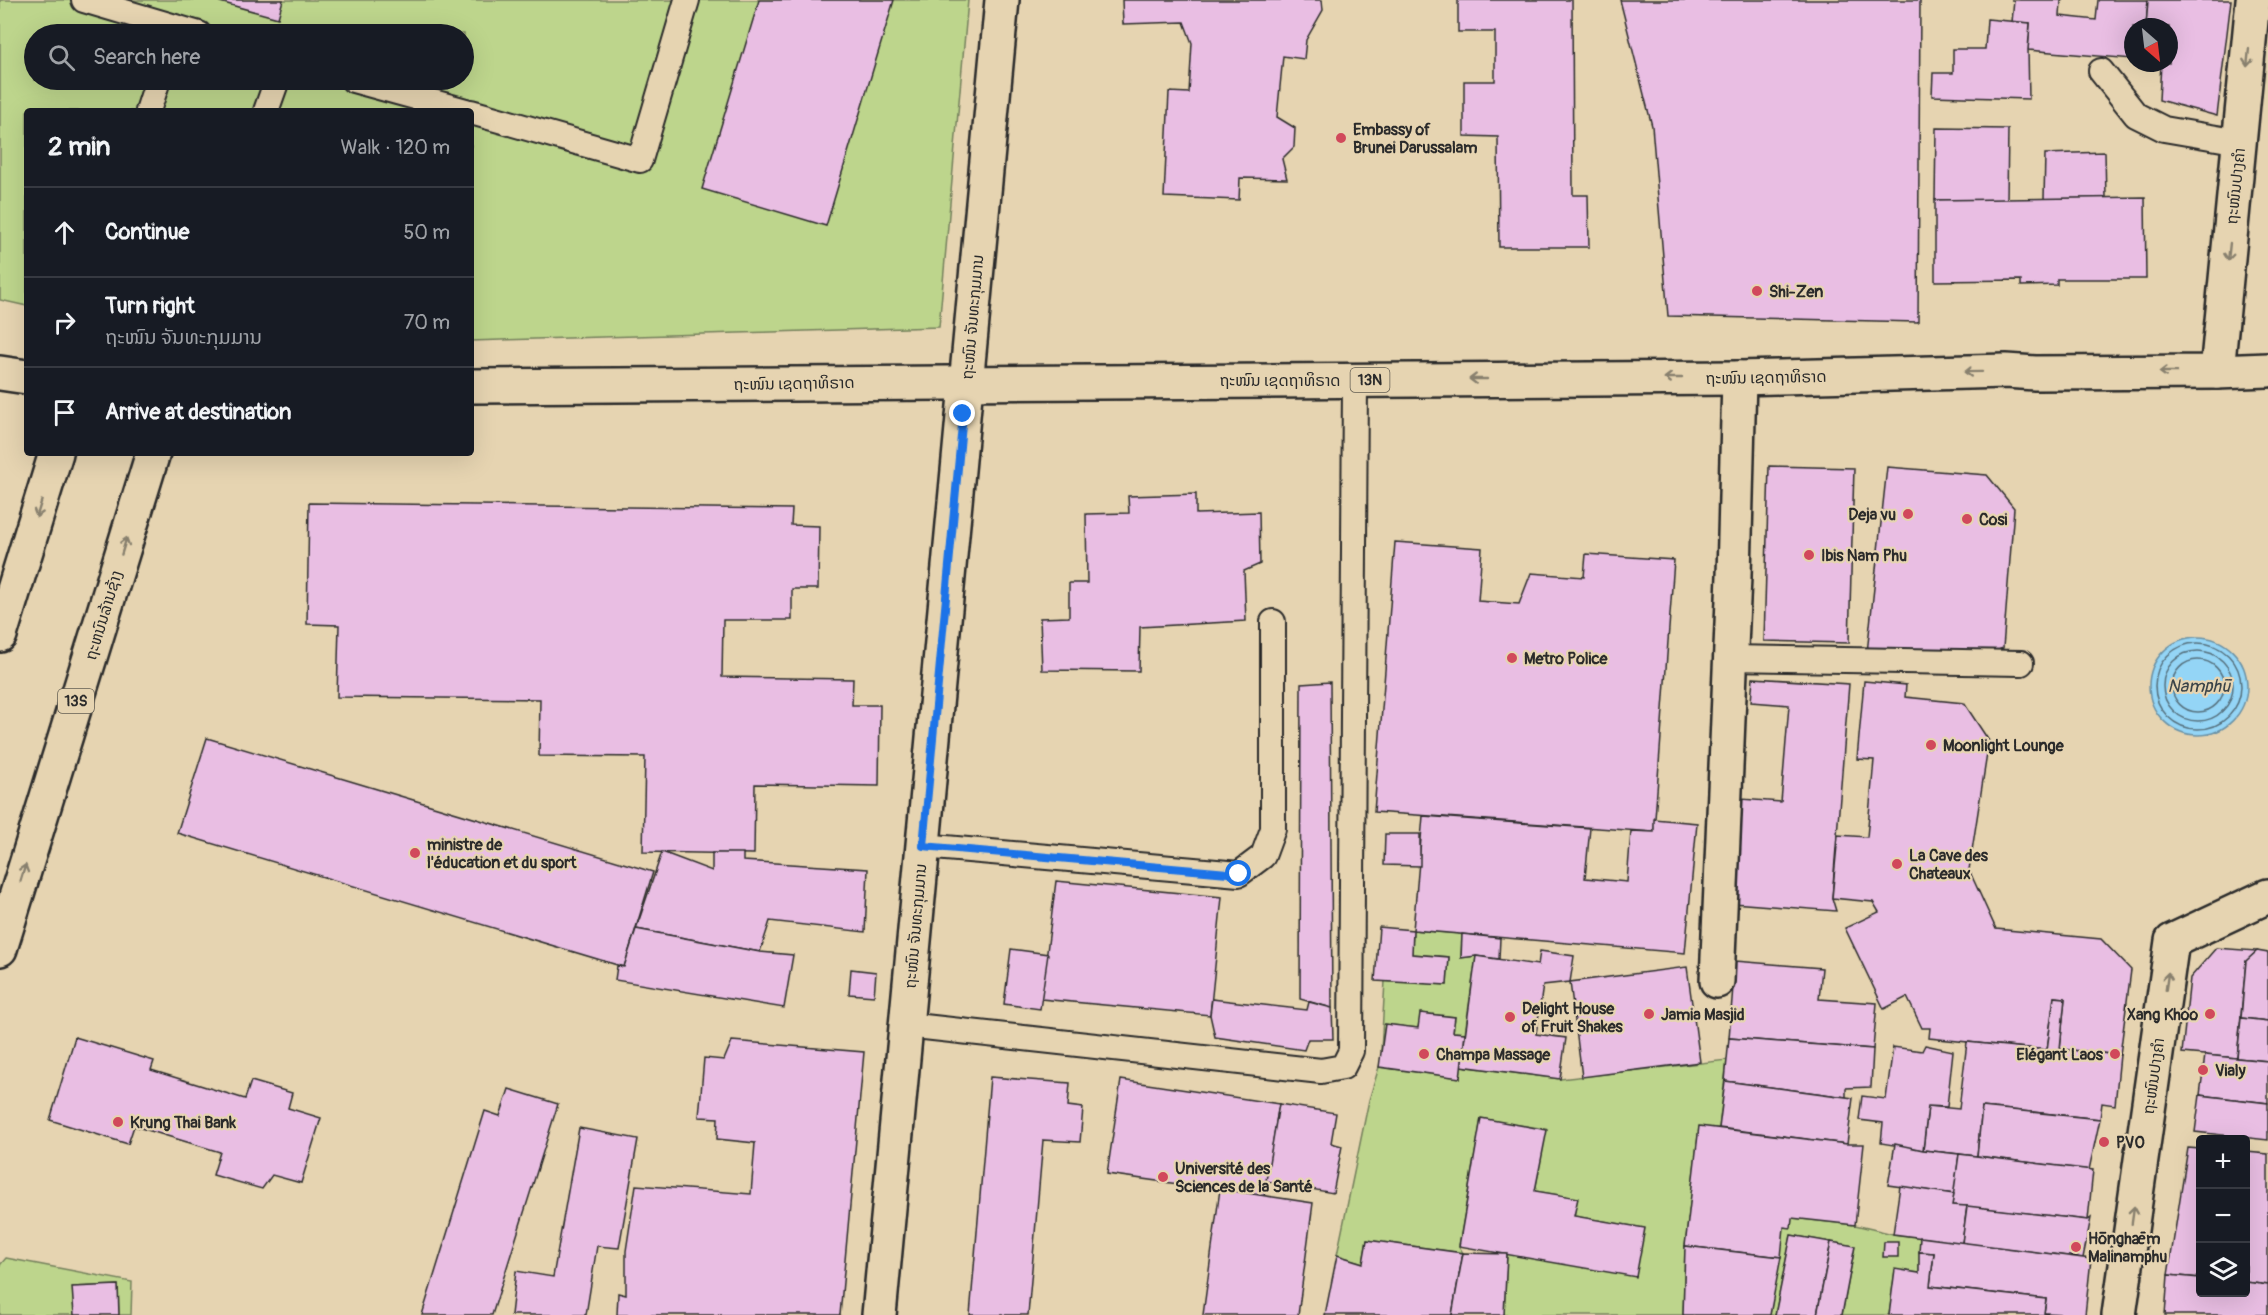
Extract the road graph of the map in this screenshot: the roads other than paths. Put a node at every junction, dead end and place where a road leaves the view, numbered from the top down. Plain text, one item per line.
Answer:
1 (84, 0) edge
2 (687, 0) edge
3 (1002, 0) edge
4 (2253, 0) edge
5 (152, 24) edge
6 (2101, 71) dead end
7 (155, 90) edge
8 (273, 90) edge
9 (389, 90) edge
10 (149, 108) edge
11 (267, 108) edge
12 (455, 108) edge
13 (474, 113) edge
14 (2240, 142) junction
15 (2268, 370) edge
16 (2217, 372) junction
17 (0, 373) edge
18 (24, 377) edge
19 (1739, 378) junction
20 (1355, 380) junction
21 (966, 381) junction
22 (474, 386) edge
23 (55, 456) edge
24 (152, 456) edge
25 (1273, 622) dead end
26 (0, 635) edge
27 (1731, 658) junction
28 (2021, 663) dead end
29 (923, 846) junction
30 (2268, 896) edge
31 (0, 949) edge
32 (1717, 981) dead end
33 (906, 1025) junction
34 (879, 1315) edge
35 (2119, 1315) edge

1 - 5 lane
2 - 13 lane
3 - 21 main road, ຖະໜົນ ຈັນທະກຸມມານ
4 -> 14 main road, ຖະໜົນປາງຄໍາ
6 - 14 lane
7 - 10 lane
8 - 11 lane
9 - 12 lane
14 -> 16 main road, ຖະໜົນປາງຄໍາ
15 - 16 main road, ຖະໜົນ ເຊດຖາທິຣາດ / 13N
16 -> 19 main road, ຖະໜົນ ເຊດຖາທິຣາດ / 13N
17 - 18 main road
19 -> 20 main road, ຖະໜົນ ເຊດຖາທິຣາດ / 13N
19 - 27 main road
20 - 21 main road, ຖະໜົນ ເຊດຖາທິຣາດ / 13N
20 - 33 lane
21 - 22 main road, ຖະໜົນ ເຊດຖາທິຣາດ / 13N
21 - 29 main road, ຖະໜົນ ຈັນທະກຸມມານ
23 -> 26 main road
31 -> 24 main road, ຖະຫນົນລ້ານຊ້າງ / 13S
25 - 29 lane
27 - 28 lane
27 - 32 main road
29 - 33 main road, ຖະໜົນ ຈັນທະກຸມມານ
35 -> 30 main road, ຖະໜົນປາງຄໍາ
33 - 34 main road, ຖະໜົນ ຈັນທະກຸມມານ

